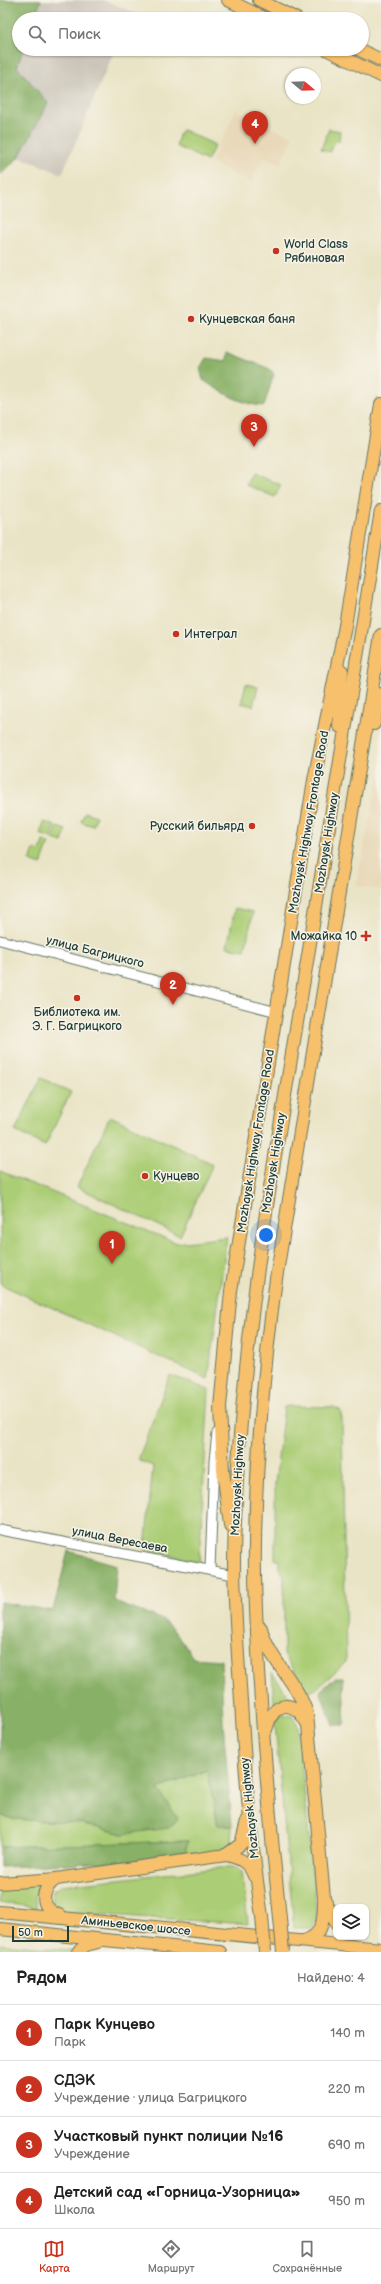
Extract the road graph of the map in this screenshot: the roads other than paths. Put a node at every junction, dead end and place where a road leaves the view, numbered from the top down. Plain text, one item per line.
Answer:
1 (228, 0) edge
2 (259, 0) edge
3 (252, 12) edge
4 (283, 12) edge
5 (369, 54) edge
6 (340, 56) edge
7 (381, 60) edge
8 (381, 76) edge
9 (381, 404) edge
10 (381, 511) edge
11 (345, 626) junction
12 (381, 635) edge
13 (381, 694) edge
14 (336, 788) junction
15 (356, 793) junction
16 (0, 940) edge
17 (277, 1012) junction
18 (220, 1407) junction
19 (0, 1530) edge
20 (234, 1559) junction
21 (210, 1569) junction
22 (234, 1576) junction
23 (256, 1610) junction
24 (309, 1727) junction
25 (263, 1741) junction
26 (249, 1806) junction
27 (226, 1855) junction
28 (56, 1879) junction
29 (0, 1883) edge
30 (257, 1885) junction
31 (324, 1898) junction
32 (0, 1907) edge
33 (0, 1912) edge
34 (45, 1917) junction
35 (333, 1917) edge
36 (69, 1919) junction
37 (0, 1930) edge
38 (0, 1934) edge
39 (40, 1934) junction
40 (357, 1940) edge
41 (103, 1941) junction
42 (298, 1942) junction
43 (378, 1949) edge
44 (78, 1952) edge
45 (220, 1952) edge
46 (265, 1952) edge
47 (283, 1952) edge

1 - 3 main road
2 - 4 main road
5 - 7 main road
6 - 8 main road
9 - 11 main road, Mozhaysk Highway Frontage Road
10 - 14 main road, Mozhaysk Highway
11 - 14 main road
11 - 17 main road, Mozhaysk Highway Frontage Road
12 - 15 main road, Mozhaysk Highway
13 - 15 main road
14 - 20 main road, Mozhaysk Highway
15 - 23 main road, Mozhaysk Highway
16 - 17 street, улица Багрицкого
17 - 18 main road, Mozhaysk Highway Frontage Road
18 - 20 main road, Mozhaysk Highway Frontage Road
18 - 21 street
19 - 21 street, улица Вересаева
20 - 22 main road, Mozhaysk Highway
21 - 22 street, улица Вересаева
22 - 26 main road, Mozhaysk Highway
23 - 24 main road
23 - 25 main road, Mozhaysk Highway
24 - 25 main road
24 - 31 main road
25 - 47 main road, Mozhaysk Highway, bridge
26 - 27 main road
26 - 30 main road, Mozhaysk Highway
27 - 28 main road
27 - 30 main road
28 - 29 main road
28 - 36 main road
30 - 46 main road, Mozhaysk Highway, bridge
31 - 35 main road
31 - 42 main road
32 - 34 main road
33 - 34 main road, Аминьевское шоссе
34 - 36 main road, Аминьевское шоссе
36 - 42 main road, Аминьевское шоссе
37 - 39 main road, Аминьевское шоссе
38 - 39 main road
39 - 41 main road, Аминьевское шоссе
40 - 43 main road
41 - 44 main road
41 - 45 main road, Аминьевское шоссе
42 - 43 main road, Аминьевское шоссе

